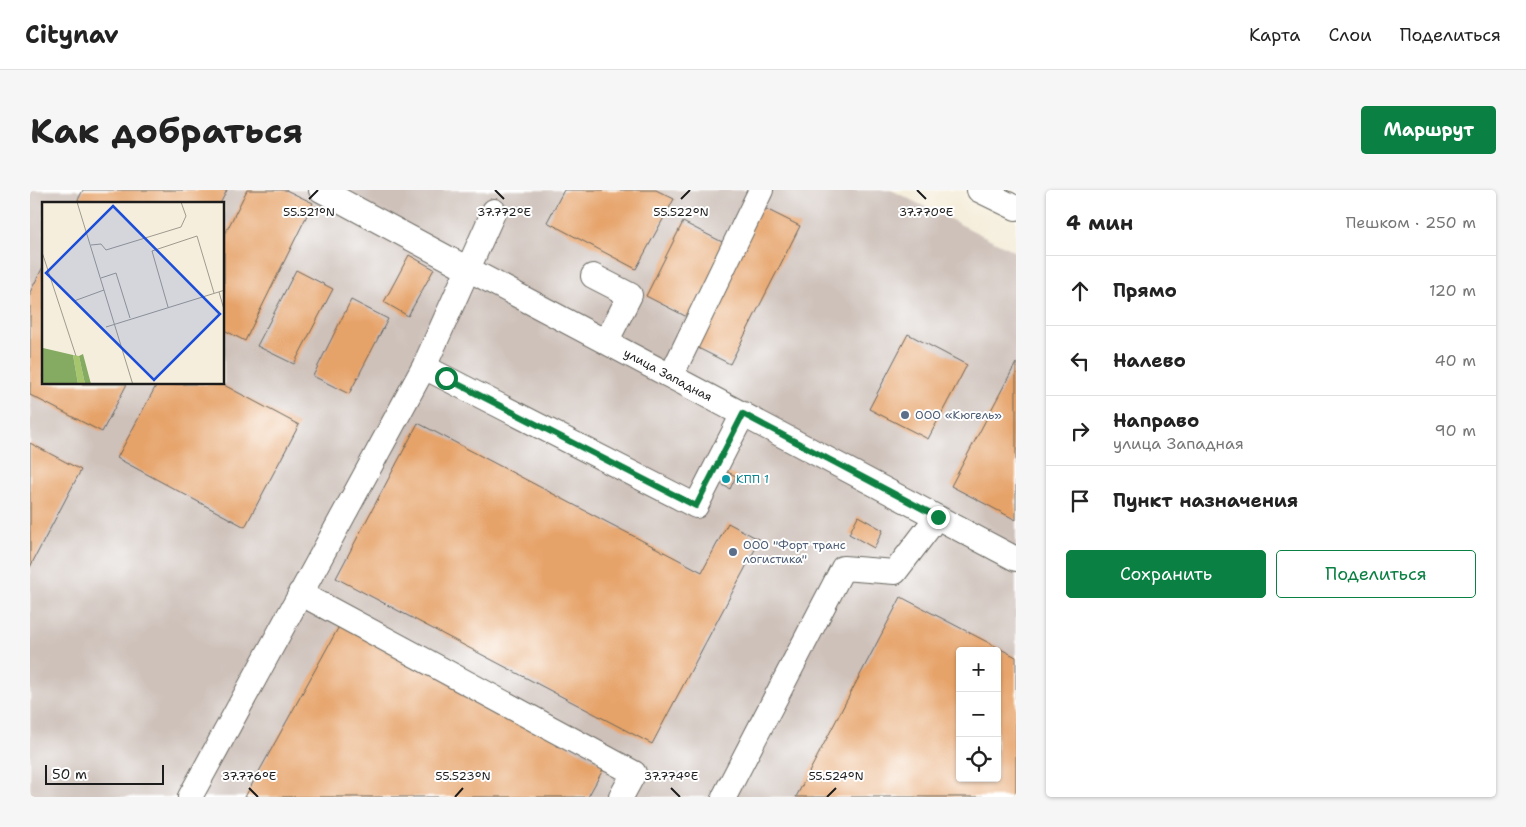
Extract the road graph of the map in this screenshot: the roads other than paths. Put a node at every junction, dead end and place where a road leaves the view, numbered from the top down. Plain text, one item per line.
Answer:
1 (321, 190) edge
2 (761, 190) edge
3 (979, 190) edge
4 (1016, 208) edge
5 (494, 211) dead end
6 (468, 269) junction
7 (593, 276) dead end
8 (606, 342) junction
9 (424, 367) junction
10 (672, 376) junction
11 (743, 414) junction
12 (938, 517) junction
13 (1016, 559) edge
14 (300, 593) junction
15 (190, 797) edge
16 (621, 797) edge
17 (724, 797) edge

1 - 6 street, улица Западная
2 - 10 street
3 - 4 street
5 - 6 street
6 - 8 street, улица Западная
6 - 9 street
7 - 8 street
8 - 10 street, улица Западная
9 - 11 street
9 - 14 street
10 - 11 street, улица Западная
11 - 12 street, улица Западная
12 - 13 street, улица Западная
12 - 17 street
14 - 15 street
14 - 16 street

